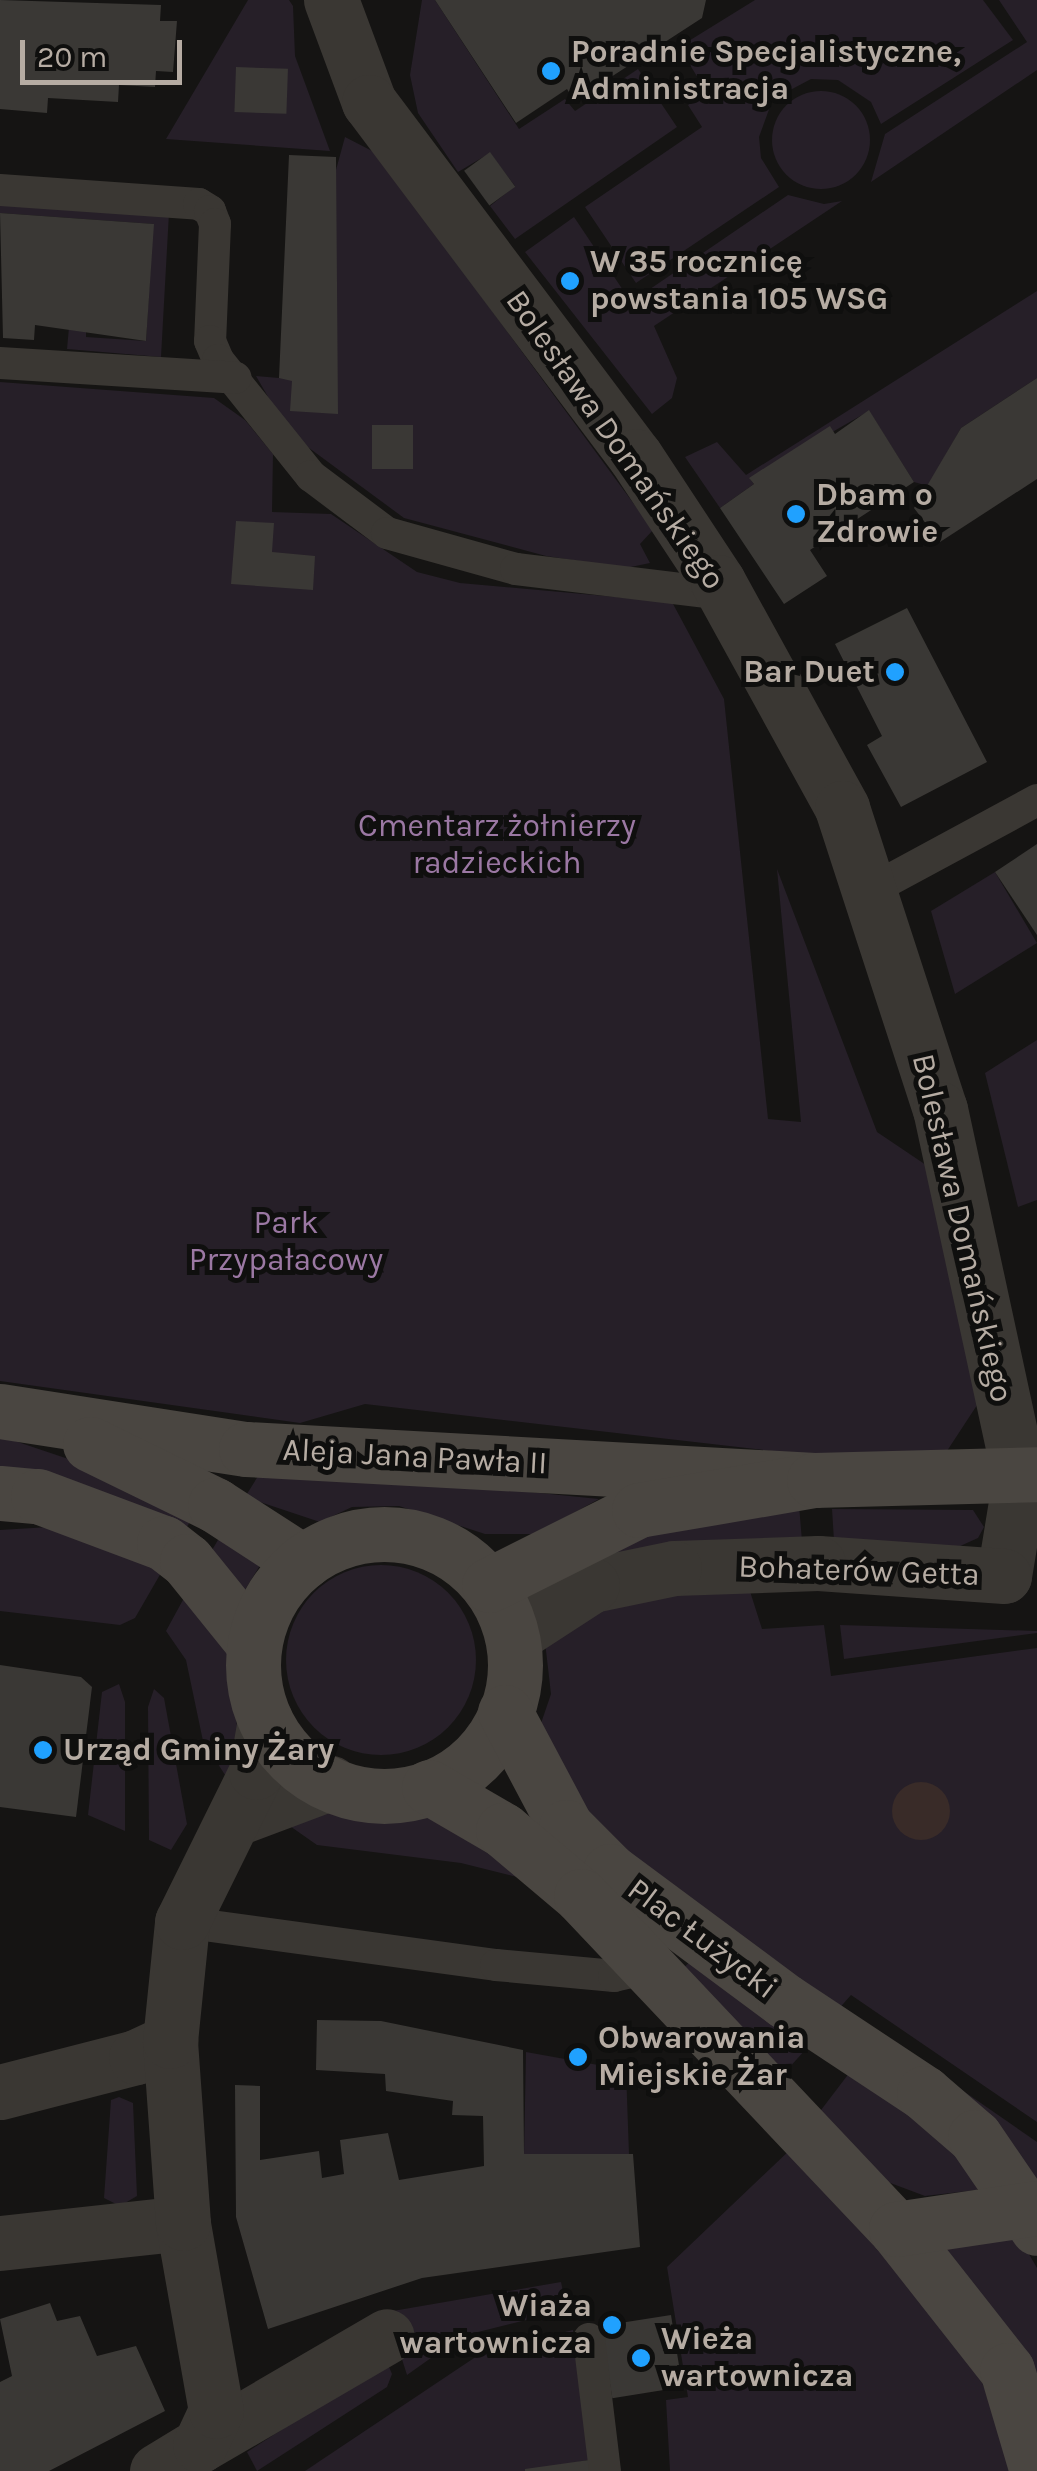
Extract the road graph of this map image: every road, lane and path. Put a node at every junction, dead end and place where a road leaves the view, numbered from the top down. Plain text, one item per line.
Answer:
1 (340, 4) edge
2 (0, 190) edge
3 (0, 363) edge
4 (236, 378) junction
5 (724, 594) junction
6 (1037, 800) edge
7 (868, 891) junction
8 (9, 1412) edge
9 (1029, 1476) edge
10 (814, 1480) junction
11 (0, 1492) edge
12 (302, 1562) junction
13 (489, 1585) junction
14 (512, 1637) junction
15 (254, 1644) junction
16 (504, 1712) junction
17 (265, 1720) junction
18 (330, 1782) junction
19 (429, 1787) junction
20 (234, 1820) junction
21 (182, 1922) junction
22 (648, 1968) junction
23 (170, 2041) junction
24 (0, 2092) edge
25 (1034, 2215) edge
26 (184, 2222) junction
27 (896, 2229) junction
28 (0, 2243) edge
29 (387, 2336) dead end
30 (588, 2339) dead end
31 (179, 2458) edge
32 (605, 2471) edge
33 (1036, 2471) edge

1 - 5 street, Bolesława Domańskiego
2 - 4 lane
3 - 4 lane
4 - 5 lane
5 - 7 street, Bolesława Domańskiego
6 - 7 lane
7 - 9 street, Bolesława Domańskiego
8 - 10 street, Aleja Jana Pawła II
8 - 12 street, Aleja Jana Pawła II
9 - 10 street
9 - 14 street, Bohaterów Getta
10 - 13 street
11 - 15 street
12 - 13 street
12 - 15 street
13 - 14 street
14 - 16 street
15 - 17 street
16 - 19 street
16 - 25 street, Plac Łużycki
17 - 18 street
17 - 20 street
18 - 19 street
18 - 20 street
19 - 22 street, Plac Łużycki
20 - 21 street
21 - 22 lane
21 - 23 street
22 - 27 street, Plac Łużycki
23 - 24 street
23 - 26 street
25 - 27 street
26 - 28 street
26 - 31 street
27 - 33 street, Plac Łużycki
29 - 31 street
30 - 32 lane

